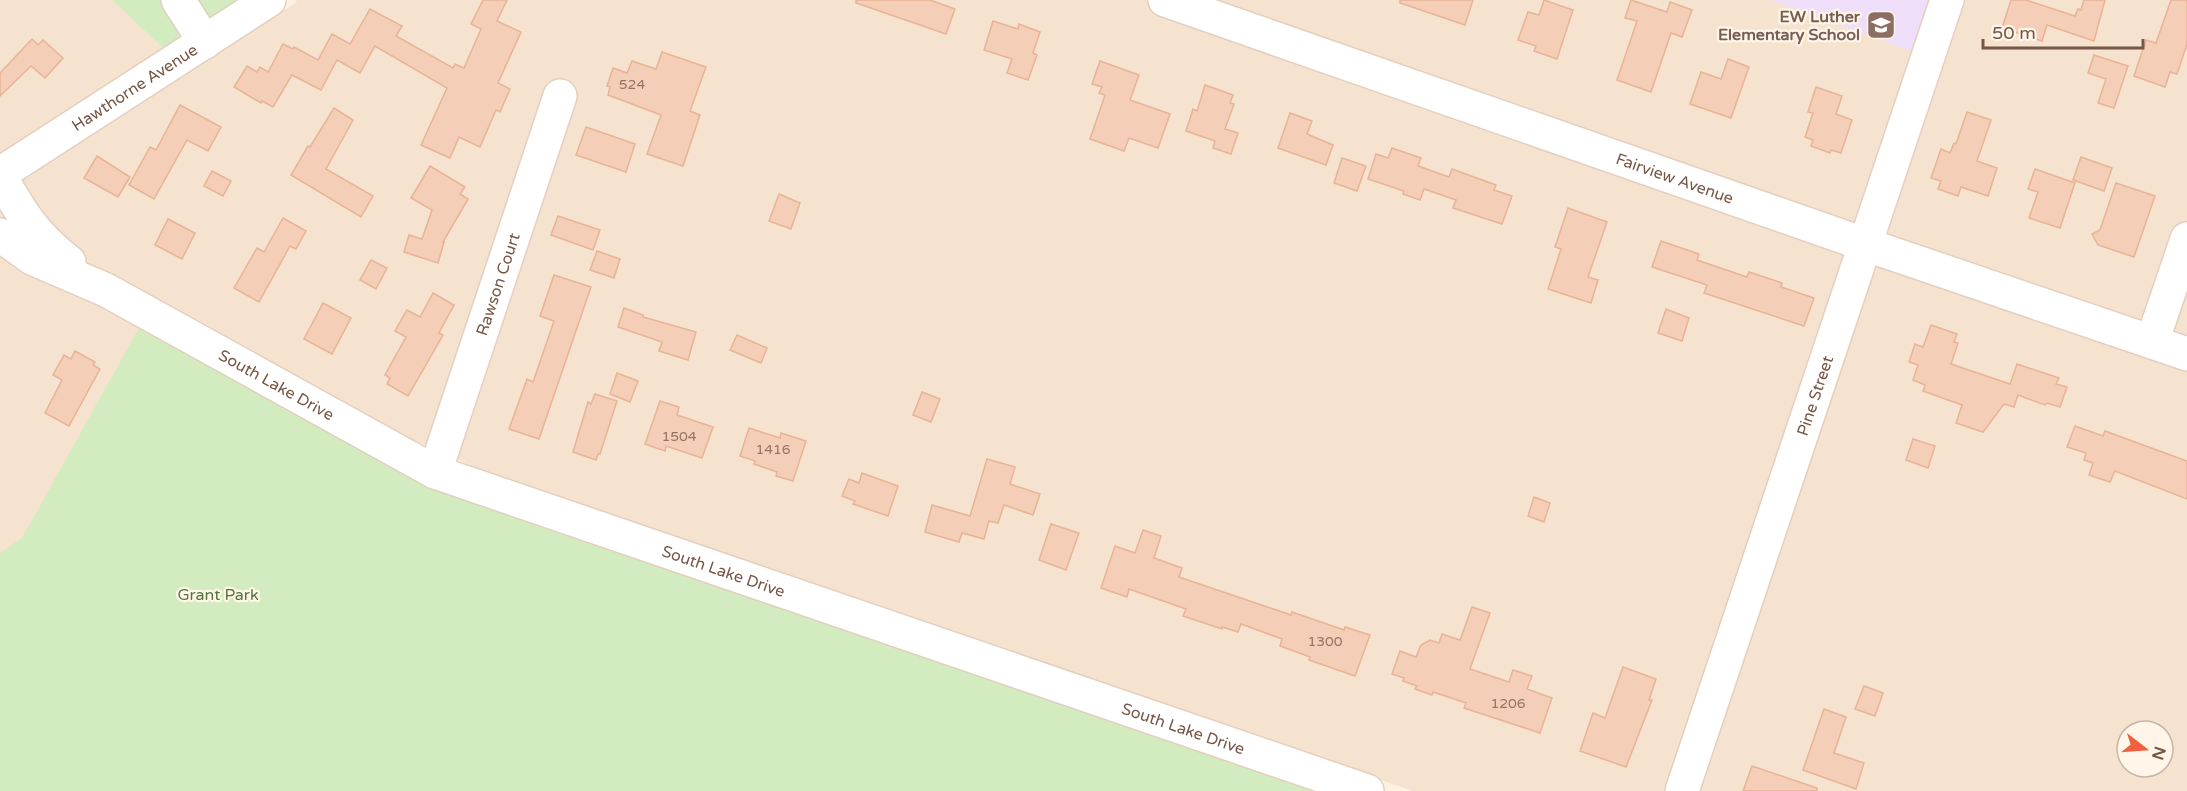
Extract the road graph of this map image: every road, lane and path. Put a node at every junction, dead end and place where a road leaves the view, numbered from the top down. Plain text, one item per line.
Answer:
1 (178, 0) edge
2 (269, 0) edge
3 (1165, 0) edge
4 (1947, 0) edge
5 (205, 42) junction
6 (560, 96) dead end
7 (0, 175) edge
8 (0, 235) edge
9 (2187, 239) edge
10 (1864, 244) junction
11 (106, 290) junction
12 (2152, 342) junction
13 (2187, 354) edge
14 (435, 472) junction
15 (1367, 791) edge
16 (1682, 791) edge

1 - 5 street
2 - 5 street, Hawthorne Avenue
3 - 10 street, Fairview Avenue
4 - 10 street, Pine Street
5 - 7 street, Hawthorne Avenue
6 - 14 street, Rawson Court
7 - 11 street, South Lake Drive
8 - 11 street, South Lake Drive
9 - 12 street
10 - 12 street, Fairview Avenue
10 - 16 street, Pine Street
11 - 14 street, South Lake Drive
12 - 13 street, Fairview Avenue
14 - 15 street, South Lake Drive

